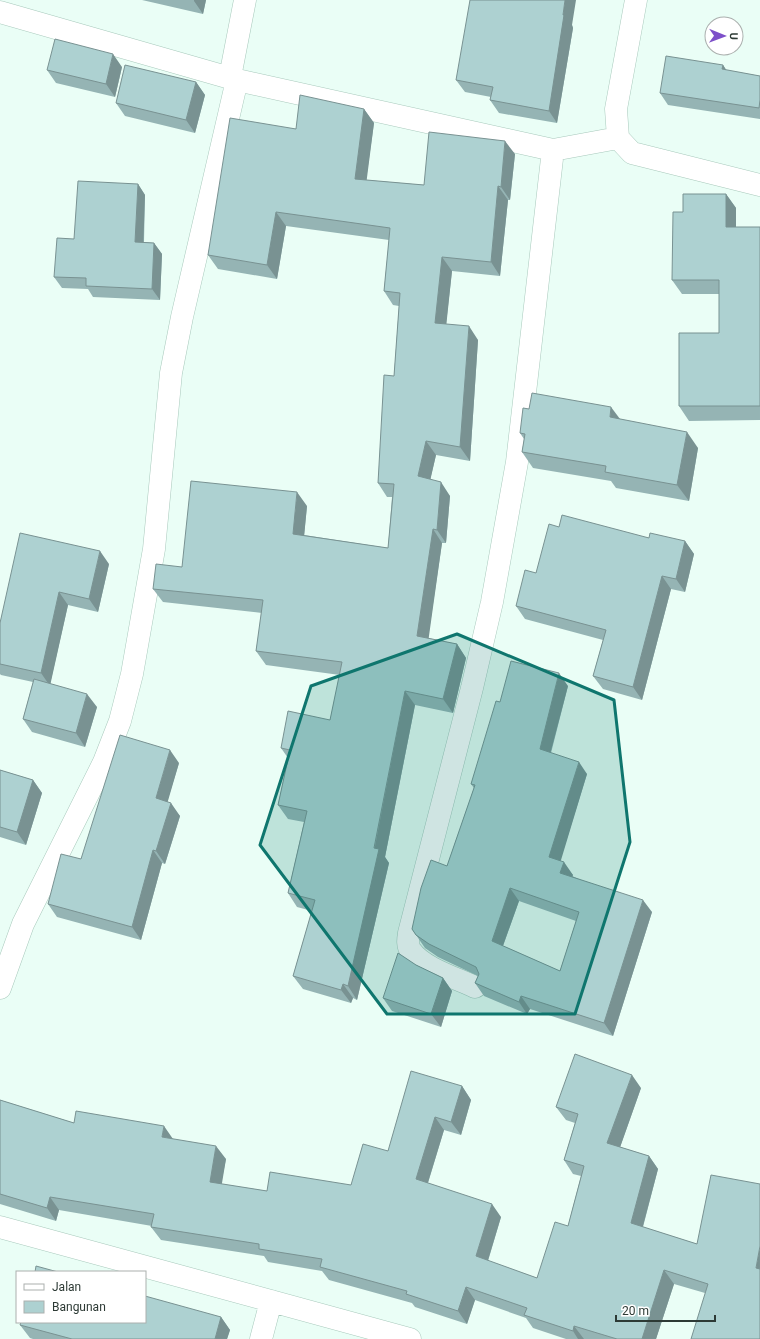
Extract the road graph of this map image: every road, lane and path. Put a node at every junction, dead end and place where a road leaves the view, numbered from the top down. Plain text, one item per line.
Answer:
1 (245, 0) edge
2 (636, 0) edge
3 (0, 12) edge
4 (234, 79) junction
5 (618, 138) junction
6 (553, 150) junction
7 (760, 185) edge
8 (475, 987) edge
9 (0, 988) edge
10 (0, 1227) edge
11 (271, 1301) junction
12 (261, 1339) edge
13 (410, 1339) edge

1 - 4 street
2 - 5 street
3 - 4 street
4 - 6 street
4 - 9 street
5 - 6 street
5 - 7 street
6 - 8 street
10 - 11 street
11 - 12 street
11 - 13 street

